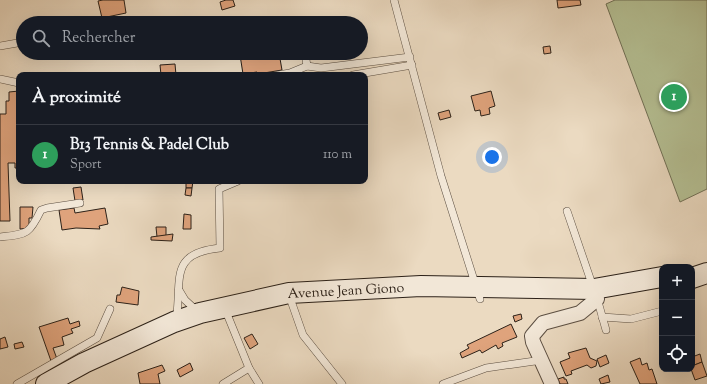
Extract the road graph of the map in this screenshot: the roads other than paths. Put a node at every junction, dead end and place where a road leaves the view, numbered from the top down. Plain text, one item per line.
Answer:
1 (394, 0) edge
2 (16, 43) edge
3 (0, 46) edge
4 (410, 57) junction
5 (306, 60) edge
6 (412, 65) junction
7 (307, 66) junction
8 (292, 72) edge
9 (368, 72) edge
10 (0, 79) edge
11 (16, 82) edge
12 (230, 184) edge
13 (80, 203) dead end
14 (567, 211) dead end
15 (0, 237) edge
16 (707, 264) edge
17 (695, 268) edge
18 (707, 273) edge
19 (695, 277) edge
20 (659, 278) edge
21 (659, 288) edge
22 (179, 290) junction
23 (478, 293) junction
24 (290, 299) junction
25 (598, 302) junction
26 (110, 309) dead end
27 (226, 312) junction
28 (659, 312) edge
29 (200, 313) junction
30 (174, 322) junction
31 (606, 330) dead end
32 (542, 360) junction
33 (249, 368) junction
34 (17, 384) edge
35 (46, 384) edge
36 (65, 384) edge
37 (223, 384) edge
38 (259, 384) edge
39 (342, 384) edge
40 (443, 384) edge
41 (552, 384) edge

1 - 4 lane
2 - 3 lane
4 - 6 lane
4 - 7 lane
5 - 7 lane
6 - 9 lane
6 - 23 lane
7 - 8 lane
10 - 11 lane
12 - 22 lane
13 - 15 lane
14 - 25 lane
16 - 17 main road
18 - 19 main road
20 - 25 main road, Avenue Jean Giono
21 - 25 main road, Avenue Jean Giono
22 - 29 lane
22 - 30 lane
23 - 24 main road, Avenue Jean Giono
23 - 25 main road, Avenue Jean Giono
24 - 27 main road, Avenue Jean Giono
24 - 39 lane
25 - 28 lane
25 - 31 lane
25 - 32 street
26 - 34 lane
27 - 29 main road, Avenue Jean Giono
27 - 33 lane
27 - 36 main road, Avenue Jean Giono
29 - 30 main road, Avenue Jean Giono
30 - 35 main road, Avenue Jean Giono
32 - 40 lane
32 - 41 street
33 - 37 lane
33 - 38 lane

